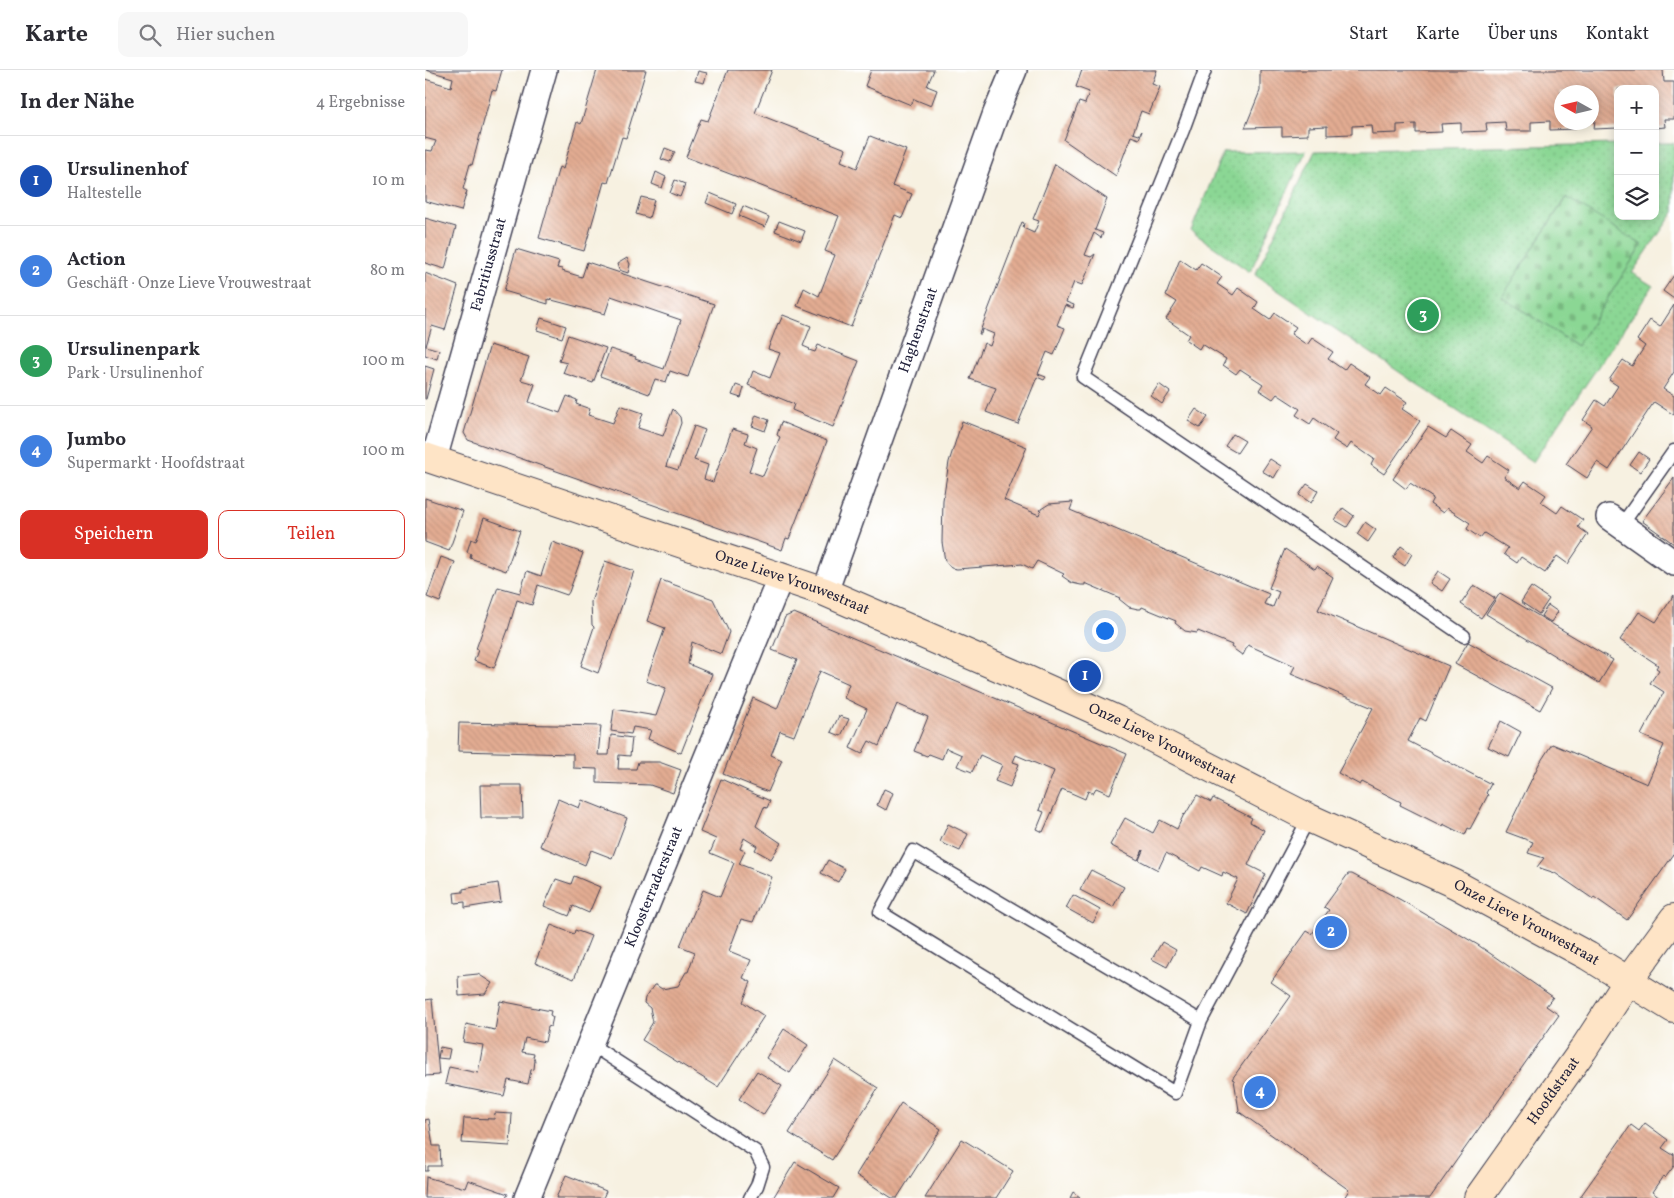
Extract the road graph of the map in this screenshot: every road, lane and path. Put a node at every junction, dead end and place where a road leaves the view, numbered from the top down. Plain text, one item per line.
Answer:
1 (544, 70) edge
2 (1014, 70) edge
3 (1205, 70) edge
4 (1674, 451) edge
5 (429, 458) edge
6 (1615, 522) joint
7 (1674, 563) edge
8 (781, 576) junction
9 (825, 592) junction
10 (1464, 636) dead end
11 (1309, 818) junction
12 (1674, 918) edge
13 (1628, 981) junction
14 (1674, 1009) edge
15 (1201, 1021) junction
16 (590, 1044) junction
17 (527, 1198) edge
18 (750, 1198) edge
19 (1477, 1198) edge

1 - 5 street, Fabritiusstraat
2 - 9 street, Haghenstraat
3 - 10 lane
4 - 6 lane
5 - 8 street, Onze Lieve Vrouwestraat
6 - 7 street
8 - 9 street, Onze Lieve Vrouwestraat
8 - 16 street, Kloosterraderstraat
9 - 11 street, Onze Lieve Vrouwestraat
11 - 13 street, Onze Lieve Vrouwestraat
11 - 15 lane
12 - 13 street, Hoofdstraat
13 - 14 street, Onze Lieve Vrouwestraat
13 - 19 street, Hoofdstraat
15 - 15 lane
16 - 17 street, Kloosterraderstraat
16 - 18 lane

